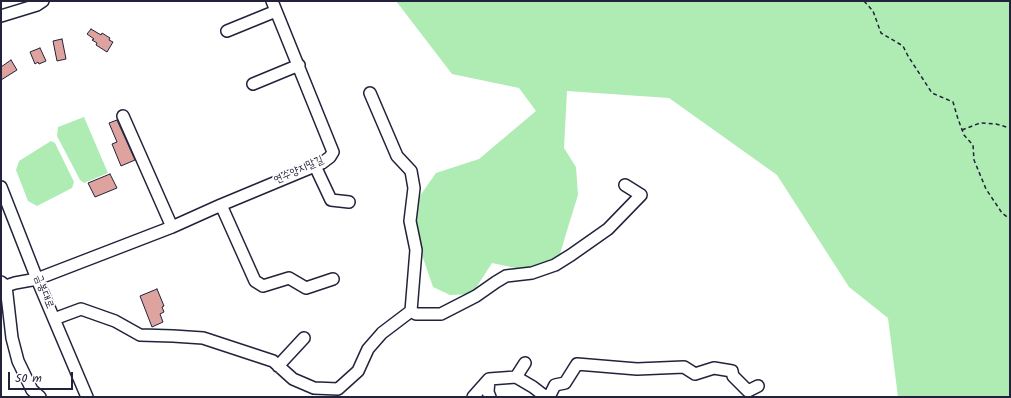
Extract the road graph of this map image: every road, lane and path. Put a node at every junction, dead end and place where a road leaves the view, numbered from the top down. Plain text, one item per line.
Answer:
1 (43, 1) edge
2 (864, 1) edge
3 (274, 6) edge
4 (1, 16) edge
5 (227, 31) dead end
6 (299, 65) junction
7 (253, 84) dead end
8 (370, 92) dead end
9 (123, 116) dead end
10 (1010, 128) edge
11 (962, 130) junction
12 (315, 166) junction
13 (625, 185) dead end
14 (1, 187) edge
15 (349, 202) dead end
16 (221, 205) junction
17 (1010, 219) edge
18 (172, 228) junction
19 (37, 278) junction
20 (333, 279) dead end
21 (3, 284) edge
22 (411, 311) junction
23 (54, 319) junction
24 (304, 338) dead end
25 (525, 363) dead end
26 (278, 366) junction
27 (516, 377) junction
28 (489, 378) junction
29 (758, 386) dead end
30 (40, 397) edge
31 (86, 397) edge
32 (473, 397) edge
33 (490, 397) edge
34 (548, 397) edge

1 - 4 street
2 - 11 path
3 - 5 street, 연수양지말길
3 - 6 street, 연수양지말길
6 - 7 street
6 - 12 street, 연수양지말길
8 - 22 street
9 - 18 street
10 - 11 path
11 - 17 path
12 - 15 street
12 - 16 street, 연수양지말길
13 - 22 street
14 - 19 street, 금봉대로
16 - 18 street, 연수양지말길
16 - 20 street
18 - 19 street, 연수양지말길
19 - 21 street, 연수양지말길
19 - 23 street, 금봉대로
21 - 30 street
22 - 26 street
23 - 26 street
23 - 31 street, 금봉대로
24 - 26 street
25 - 27 street
27 - 28 street
27 - 34 street
28 - 32 street
28 - 33 street
29 - 34 street

